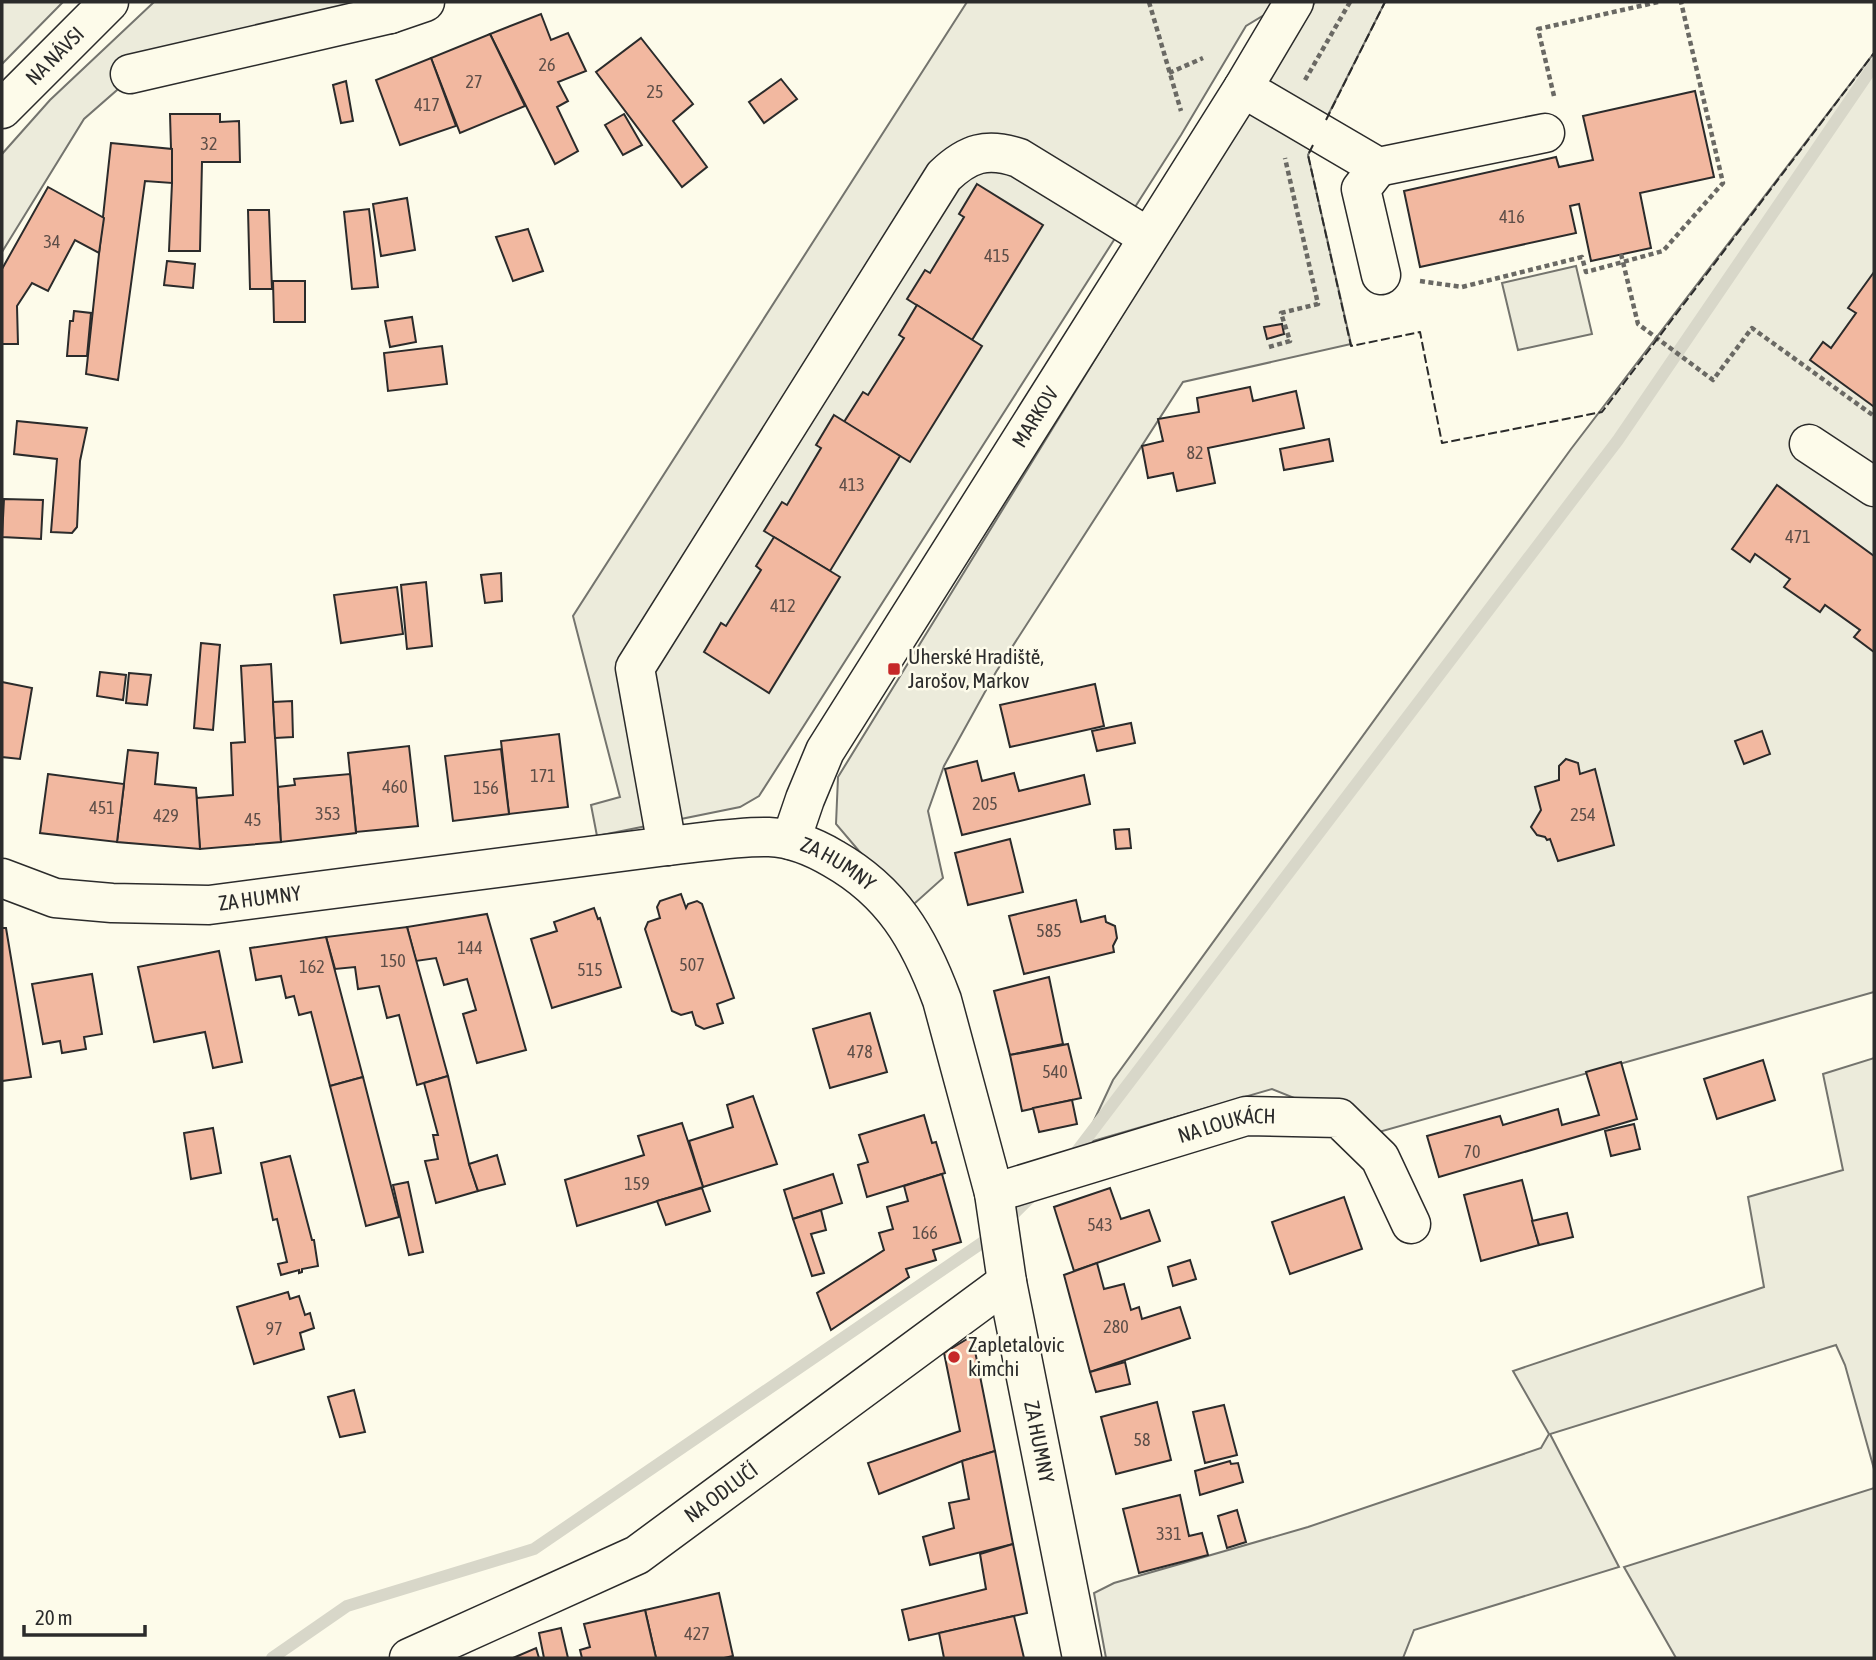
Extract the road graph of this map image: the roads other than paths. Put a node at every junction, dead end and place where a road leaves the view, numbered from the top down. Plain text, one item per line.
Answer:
1 (109, 2) edge
2 (1294, 2) edge
3 (401, 6) edge
4 (130, 74) dead end
5 (1243, 88) junction
6 (2, 109) edge
7 (1550, 115) road end
8 (1378, 167) junction
9 (1149, 237) junction
10 (1396, 277) road end
11 (1809, 444) dead end
12 (1874, 487) edge
13 (792, 840) junction
14 (667, 846) junction
15 (2, 878) edge
16 (998, 1217) junction
17 (1411, 1224) dead end
18 (1007, 1282) junction
19 (409, 1658) edge
20 (1082, 1658) edge

1 - 6 street, NA NÁVSI
2 - 5 street, MARKOV
3 - 4 street
5 - 8 street
5 - 9 street, MARKOV
7 - 8 street
8 - 10 street
9 - 13 street, MARKOV
9 - 14 street
11 - 12 street
13 - 14 street, ZA HUMNY
13 - 16 street, ZA HUMNY
14 - 15 street, ZA HUMNY
16 - 17 street, NA LOUKÁCH
16 - 18 street, ZA HUMNY
18 - 19 street, NA ODLUČÍ
18 - 20 street, ZA HUMNY

